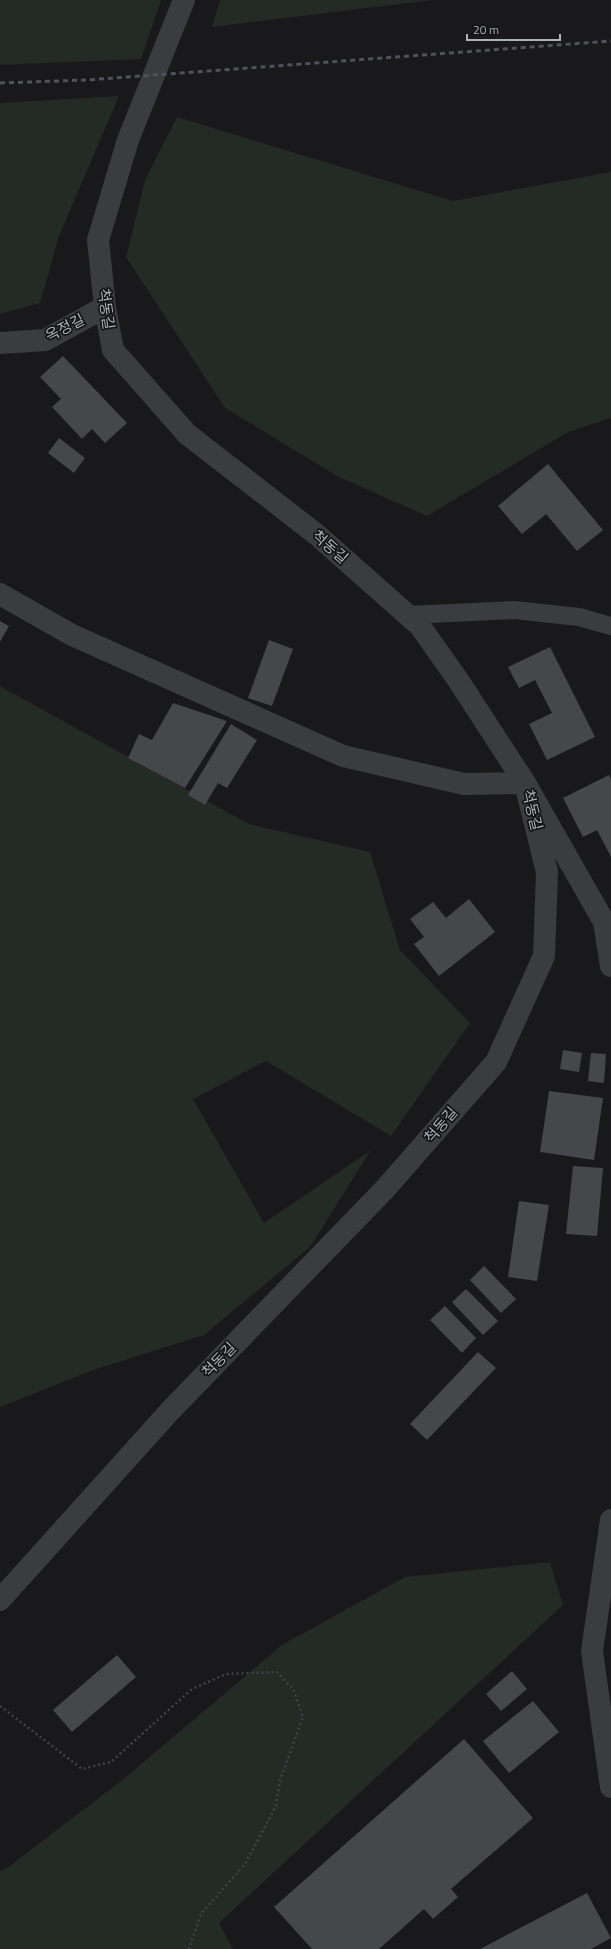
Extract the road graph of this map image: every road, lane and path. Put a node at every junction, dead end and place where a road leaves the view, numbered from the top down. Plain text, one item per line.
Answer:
1 (184, 0) edge
2 (105, 307) junction
3 (0, 343) edge
4 (0, 594) edge
5 (408, 614) junction
6 (611, 626) edge
7 (525, 782) junction
8 (611, 966) edge
9 (611, 1520) edge
10 (0, 1600) edge
11 (0, 1706) edge
12 (611, 1787) edge
13 (189, 1949) edge

1 - 2 street, 척동길
2 - 3 street, 옥정길
2 - 5 street, 척동길
4 - 7 street
5 - 6 lane
5 - 7 street, 척동길
7 - 8 street
7 - 10 street, 척동길
9 - 12 street
11 - 13 path

